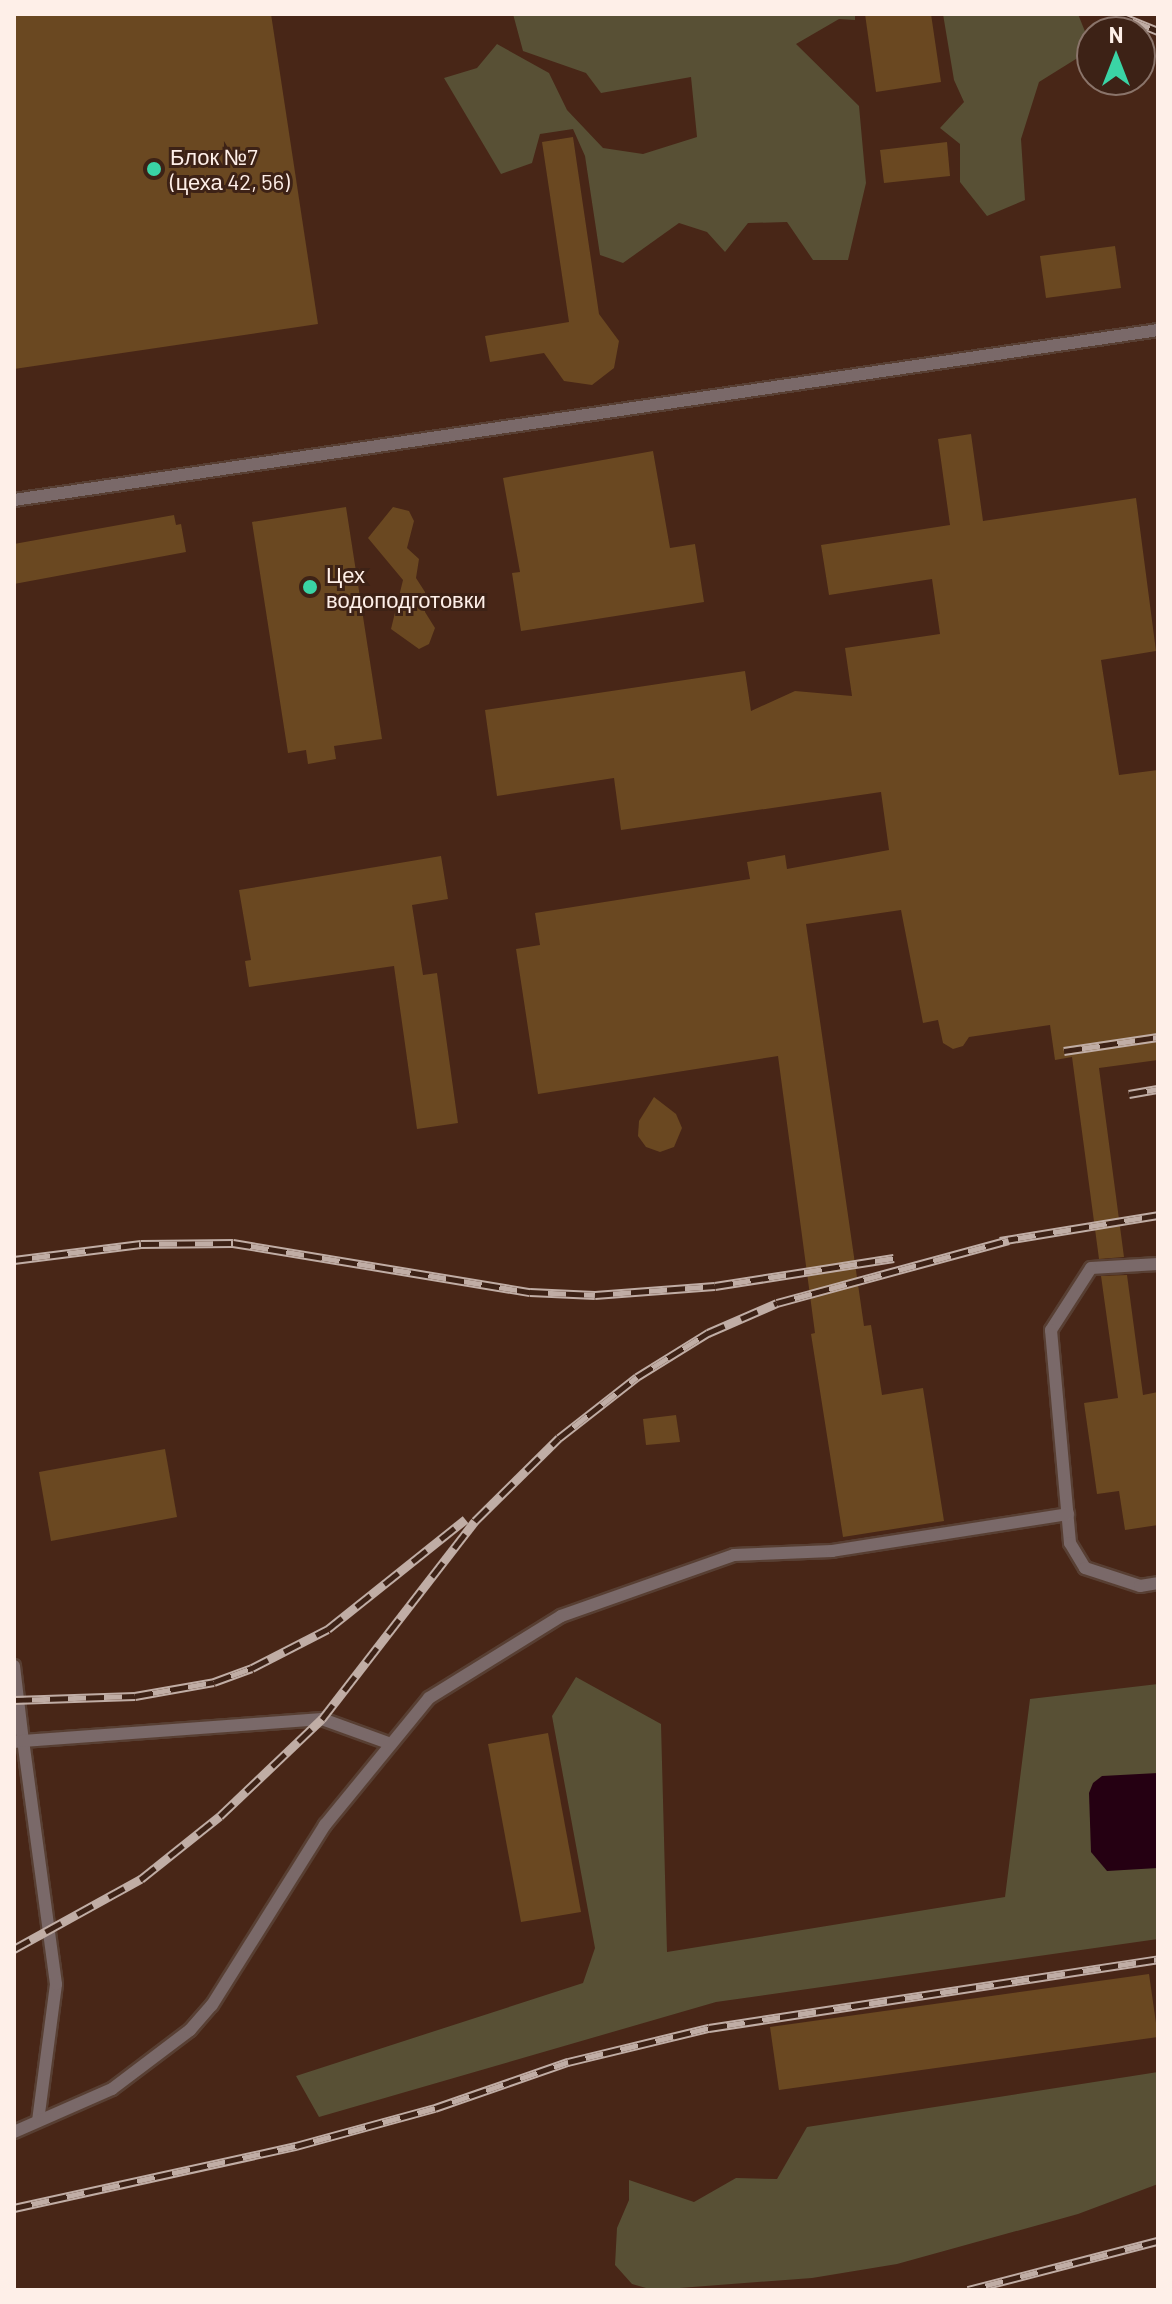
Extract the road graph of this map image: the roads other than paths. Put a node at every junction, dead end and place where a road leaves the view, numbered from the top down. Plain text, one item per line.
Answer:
1 (1158, 330) edge
2 (14, 500) edge
3 (1158, 1264) edge
4 (1068, 1514) junction
5 (1158, 1583) edge
6 (14, 1666) edge
7 (19, 1741) edge
8 (391, 1744) junction
9 (38, 2121) junction
10 (14, 2132) edge

1 - 2 lane
3 - 4 lane
4 - 5 lane
4 - 8 lane
6 - 7 lane
7 - 8 lane
7 - 9 lane
8 - 9 lane
9 - 10 lane

